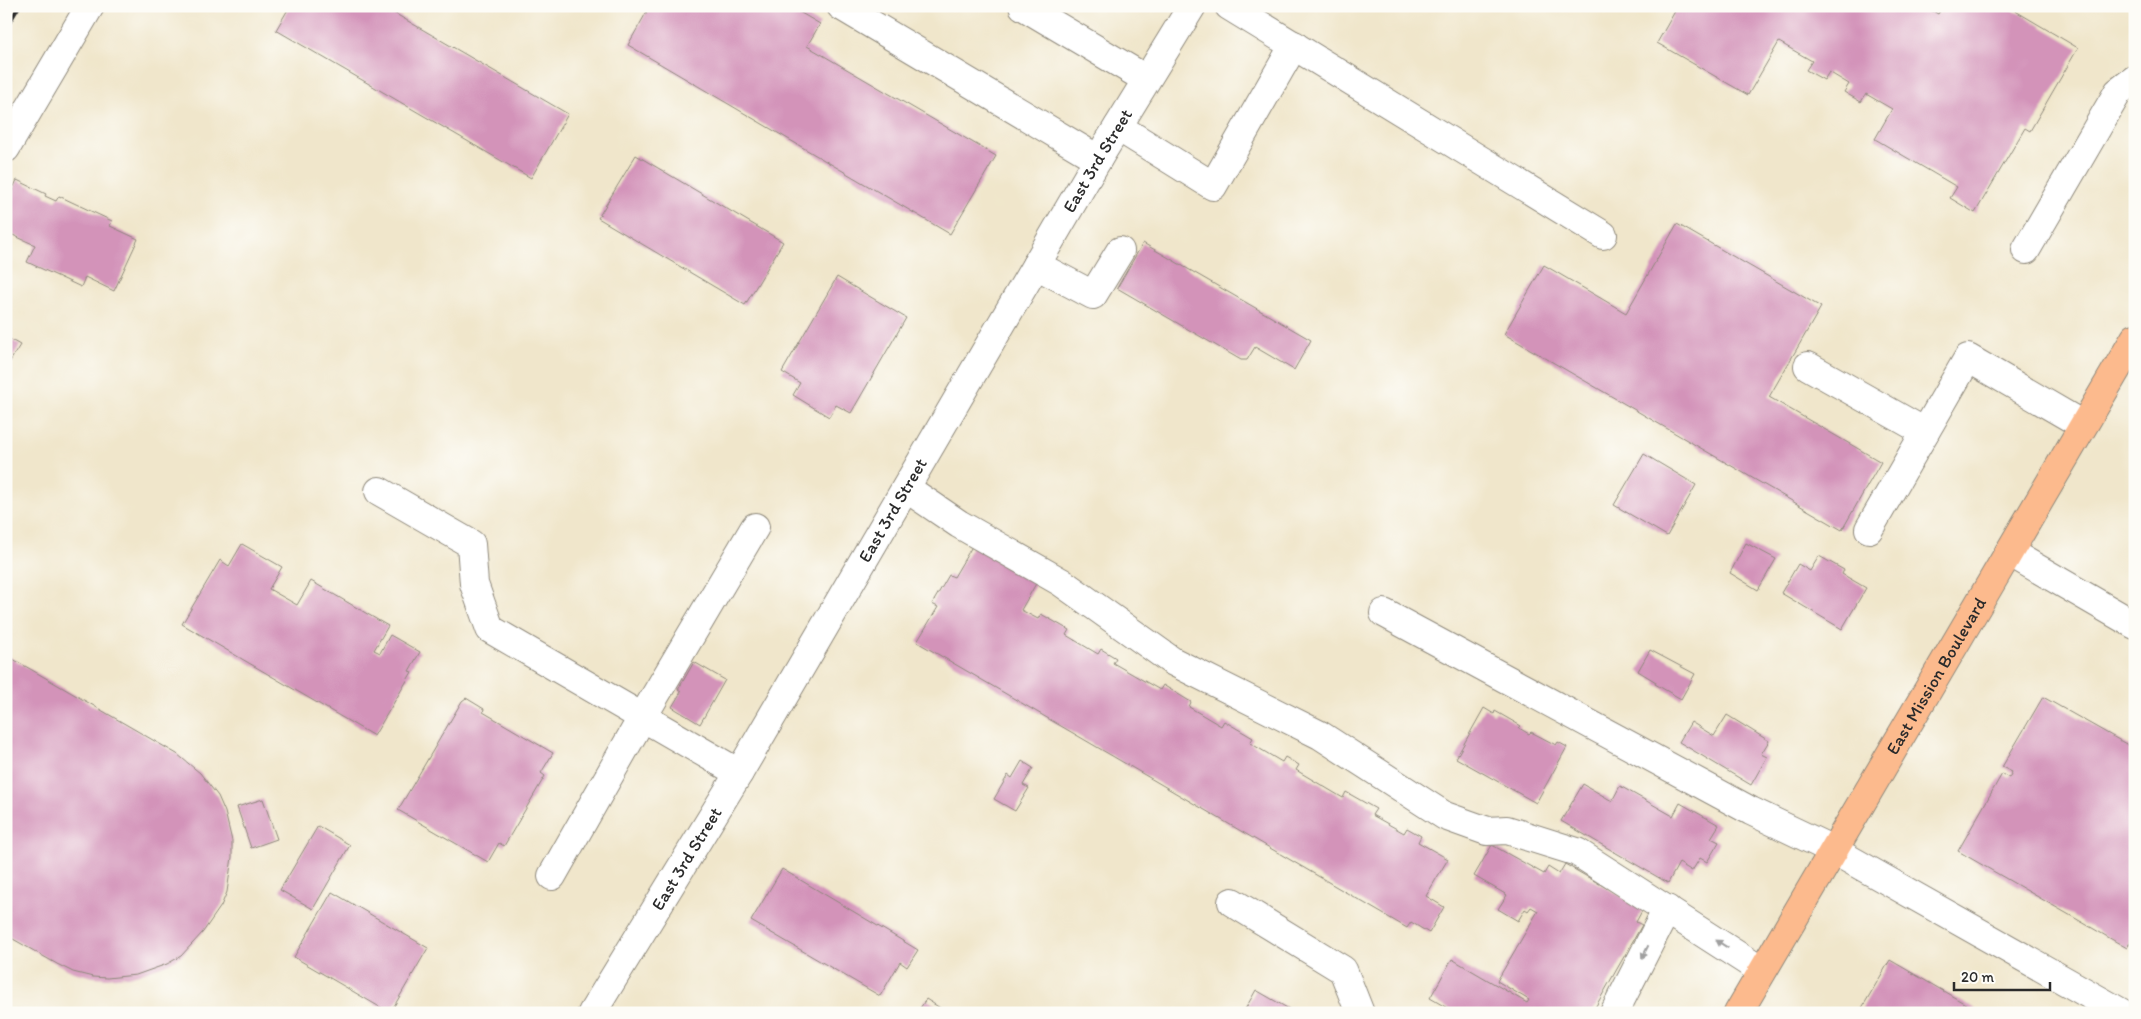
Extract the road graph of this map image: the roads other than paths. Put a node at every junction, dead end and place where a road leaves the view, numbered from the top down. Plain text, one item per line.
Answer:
1 (90, 6) edge
2 (841, 6) edge
3 (1023, 6) edge
4 (1192, 6) edge
5 (1229, 6) edge
6 (1294, 46) junction
7 (1146, 79) junction
8 (2135, 79) edge
9 (1118, 127) junction
10 (6, 148) edge
11 (1098, 159) junction
12 (1603, 235) dead end
13 (2026, 250) dead end
14 (1120, 251) dead end
15 (1036, 264) junction
16 (2135, 338) edge
17 (1808, 366) dead end
18 (2083, 425) junction
19 (1925, 432) junction
20 (906, 488) junction
21 (379, 491) dead end
22 (755, 527) dead end
23 (1869, 529) dead end
24 (2009, 552) junction
25 (1384, 613) dead end
26 (2135, 625) edge
27 (642, 718) junction
28 (740, 773) junction
29 (1833, 850) junction
30 (552, 876) dead end
31 (1232, 902) dead end
32 (1667, 909) junction
33 (1762, 970) junction
34 (592, 1013) edge
35 (1360, 1013) edge
36 (1614, 1013) edge
37 (1738, 1013) edge
38 (2122, 1013) edge

1 - 10 street
2 - 11 street
3 - 7 street
4 - 7 street, East 3rd Street
5 - 6 street
6 - 9 street
6 - 12 street
7 - 9 street, East 3rd Street
8 - 13 street
9 - 11 street, East 3rd Street
11 - 15 street, East 3rd Street
14 - 15 street
15 - 20 street, East 3rd Street
16 - 18 main road, East Mission Boulevard
17 - 19 street
18 - 19 street
18 - 24 main road, East Mission Boulevard
19 - 23 street
20 - 28 street, East 3rd Street
20 - 32 street
21 - 27 street
22 - 27 street
24 - 26 street
24 - 29 main road, East Mission Boulevard
25 - 29 street
27 - 28 street
27 - 30 street
28 - 34 street, East 3rd Street
29 - 33 main road, East Mission Boulevard
29 - 38 street
31 - 35 street
33 -> 32 street
32 -> 36 street
33 - 37 main road, East Mission Boulevard

